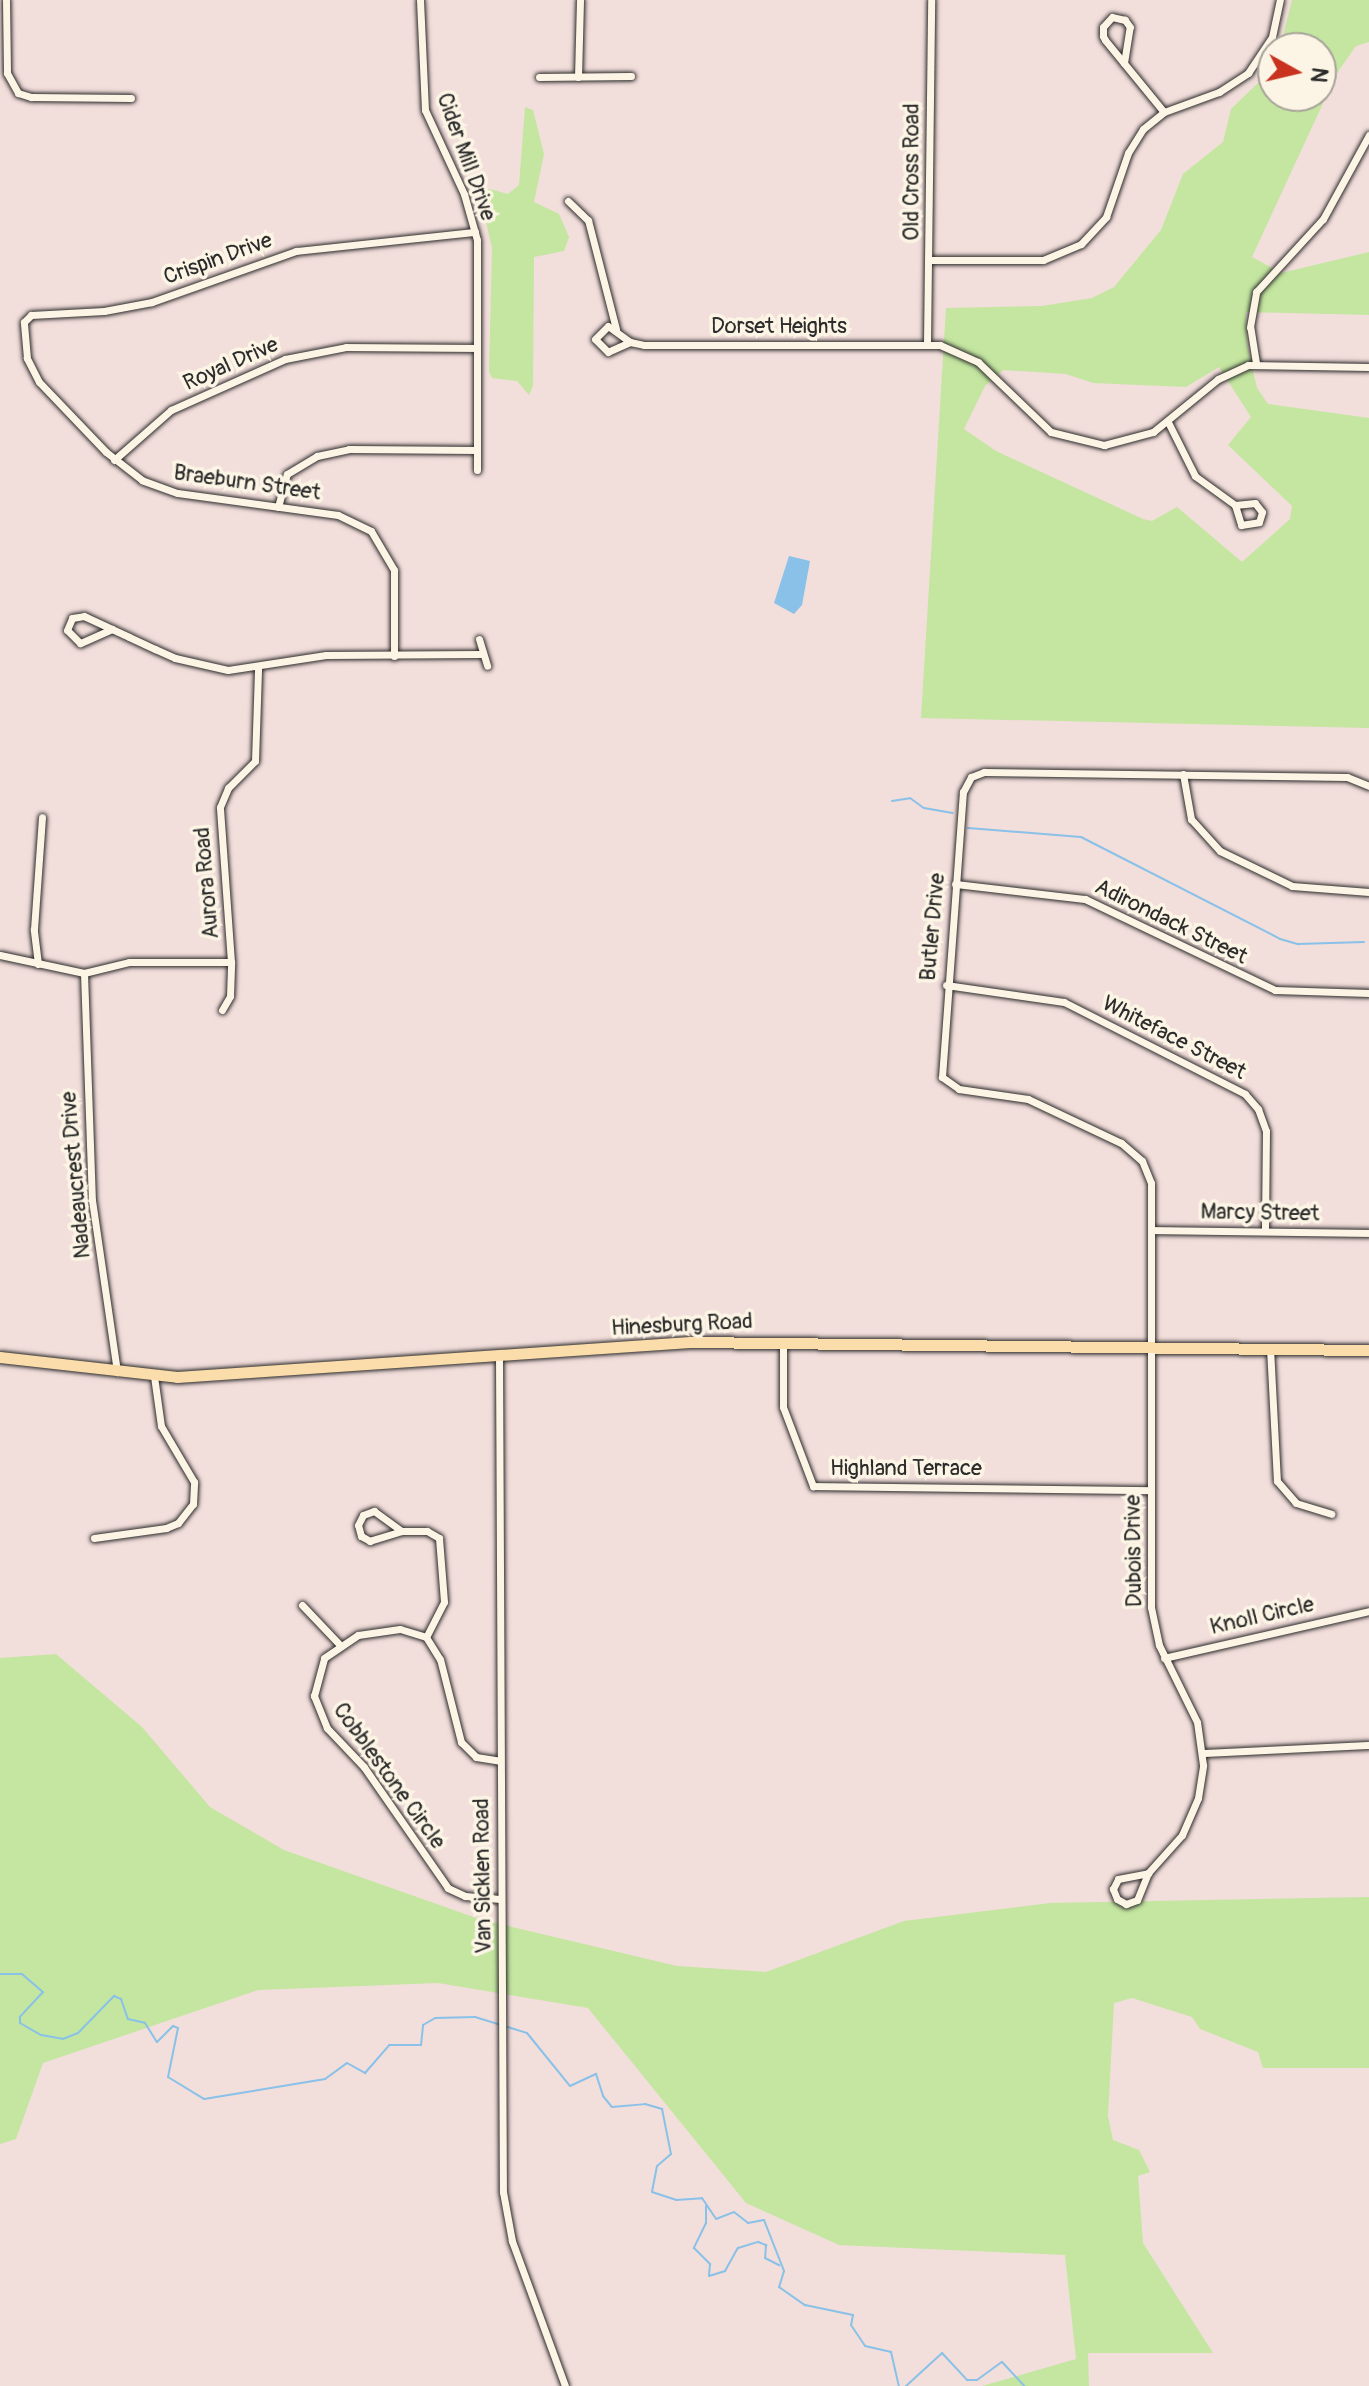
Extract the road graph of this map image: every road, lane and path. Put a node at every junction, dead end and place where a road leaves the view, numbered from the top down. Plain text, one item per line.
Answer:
1 (6, 0) edge
2 (420, 0) edge
3 (580, 0) edge
4 (931, 0) edge
5 (1280, 0) edge
6 (1124, 63) junction
7 (631, 76) dead end
8 (539, 77) dead end
9 (578, 77) junction
10 (131, 98) dead end
11 (1164, 112) junction
12 (1369, 135) edge
13 (568, 201) dead end
14 (475, 232) junction
15 (929, 260) junction
16 (24, 322) joint
17 (616, 329) junction
18 (630, 342) junction
19 (927, 344) junction
20 (477, 348) junction
21 (1256, 363) junction
22 (1369, 367) edge
23 (1168, 422) junction
24 (477, 450) junction
25 (114, 460) junction
26 (477, 470) dead end
27 (1235, 505) dead end
28 (278, 507) junction
29 (112, 629) junction
30 (479, 639) dead end
31 (482, 654) junction
32 (394, 656) junction
33 (487, 666) dead end
34 (258, 669) junction
35 (1183, 774) junction
36 (1369, 786) edge
37 (42, 817) dead end
38 (955, 884) junction
39 (1369, 892) edge
40 (0, 955) edge
41 (231, 962) junction
42 (38, 964) junction
43 (84, 973) junction
44 (946, 985) junction
45 (1369, 993) edge
46 (222, 1010) dead end
47 (1151, 1230) junction
48 (1265, 1231) junction
49 (1369, 1233) edge
50 (783, 1341) junction
51 (1150, 1345) junction
52 (1270, 1348) junction
53 (1369, 1350) edge
54 (499, 1356) junction
55 (0, 1357) edge
56 (118, 1374) junction
57 (154, 1376) junction
58 (1151, 1490) junction
59 (1331, 1514) dead end
60 (402, 1531) junction
61 (94, 1538) dead end
62 (302, 1605) dead end
63 (1369, 1611) edge
64 (426, 1637) junction
65 (339, 1644) junction
66 (1164, 1658) junction
67 (1369, 1745) edge
68 (1203, 1753) junction
69 (500, 1761) junction
70 (1148, 1873) junction
71 (500, 1899) junction
72 (565, 2386) edge

1 - 10 street
2 - 14 street, Cider Mill Drive
3 - 9 street
4 - 15 street, Old Cross Road
5 - 11 street
6 - 6 street
6 - 11 street
7 - 9 street
8 - 9 street
11 - 15 street
12 - 21 street
13 - 17 street
14 - 16 street, Crispin Drive
14 - 20 street, Cider Mill Drive
15 - 19 street, Old Cross Road
16 - 25 street, Braeburn Street
17 - 18 street
17 - 18 street, Dorset Heights
18 - 19 street, Dorset Heights
19 - 23 street, Dorset Heights
20 - 24 street, Cider Mill Drive
20 - 25 street, Royal Drive
21 - 22 street
21 - 23 street, Dorset Heights
23 - 27 street
24 - 26 street, Cider Mill Drive
24 - 28 street
25 - 28 street, Braeburn Street
28 - 32 street, Braeburn Street
29 - 29 street
29 - 34 street
30 - 31 street
31 - 32 street
31 - 33 street
32 - 34 street
34 - 41 street, Aurora Road
35 - 36 street, Butler Drive
35 - 38 street, Butler Drive
35 - 39 street
37 - 42 street
38 - 44 street, Butler Drive
38 - 45 street, Adirondack Street
40 - 42 street
41 - 43 street
41 - 46 street, Aurora Road
42 - 43 street
43 - 56 street, Nadeaucrest Drive
44 - 47 street, Butler Drive
44 - 48 street, Whiteface Street
47 - 48 street, Marcy Street
47 - 51 street, Butler Drive
48 - 49 street, Marcy Street
50 - 51 main road, Hinesburg Road
50 - 54 main road, Hinesburg Road
50 - 58 street, Highland Terrace
51 - 52 main road, Hinesburg Road
51 - 58 street, Dubois Drive
52 - 53 main road, Hinesburg Road
52 - 59 street
54 - 57 main road, Hinesburg Road
54 - 69 street, Van Sicklen Road
55 - 56 main road, Hinesburg Road
56 - 57 main road, Hinesburg Road
57 - 61 street
58 - 66 street, Dubois Drive
60 - 60 street
60 - 64 street
62 - 65 street
63 - 66 street, Knoll Circle
64 - 65 street
64 - 69 street
65 - 71 street, Cobblestone Circle
66 - 68 street, Dubois Drive
67 - 68 street
68 - 70 street, Dubois Drive
69 - 71 street, Van Sicklen Road
70 - 70 street, Dubois Drive
71 - 72 street, Van Sicklen Road

